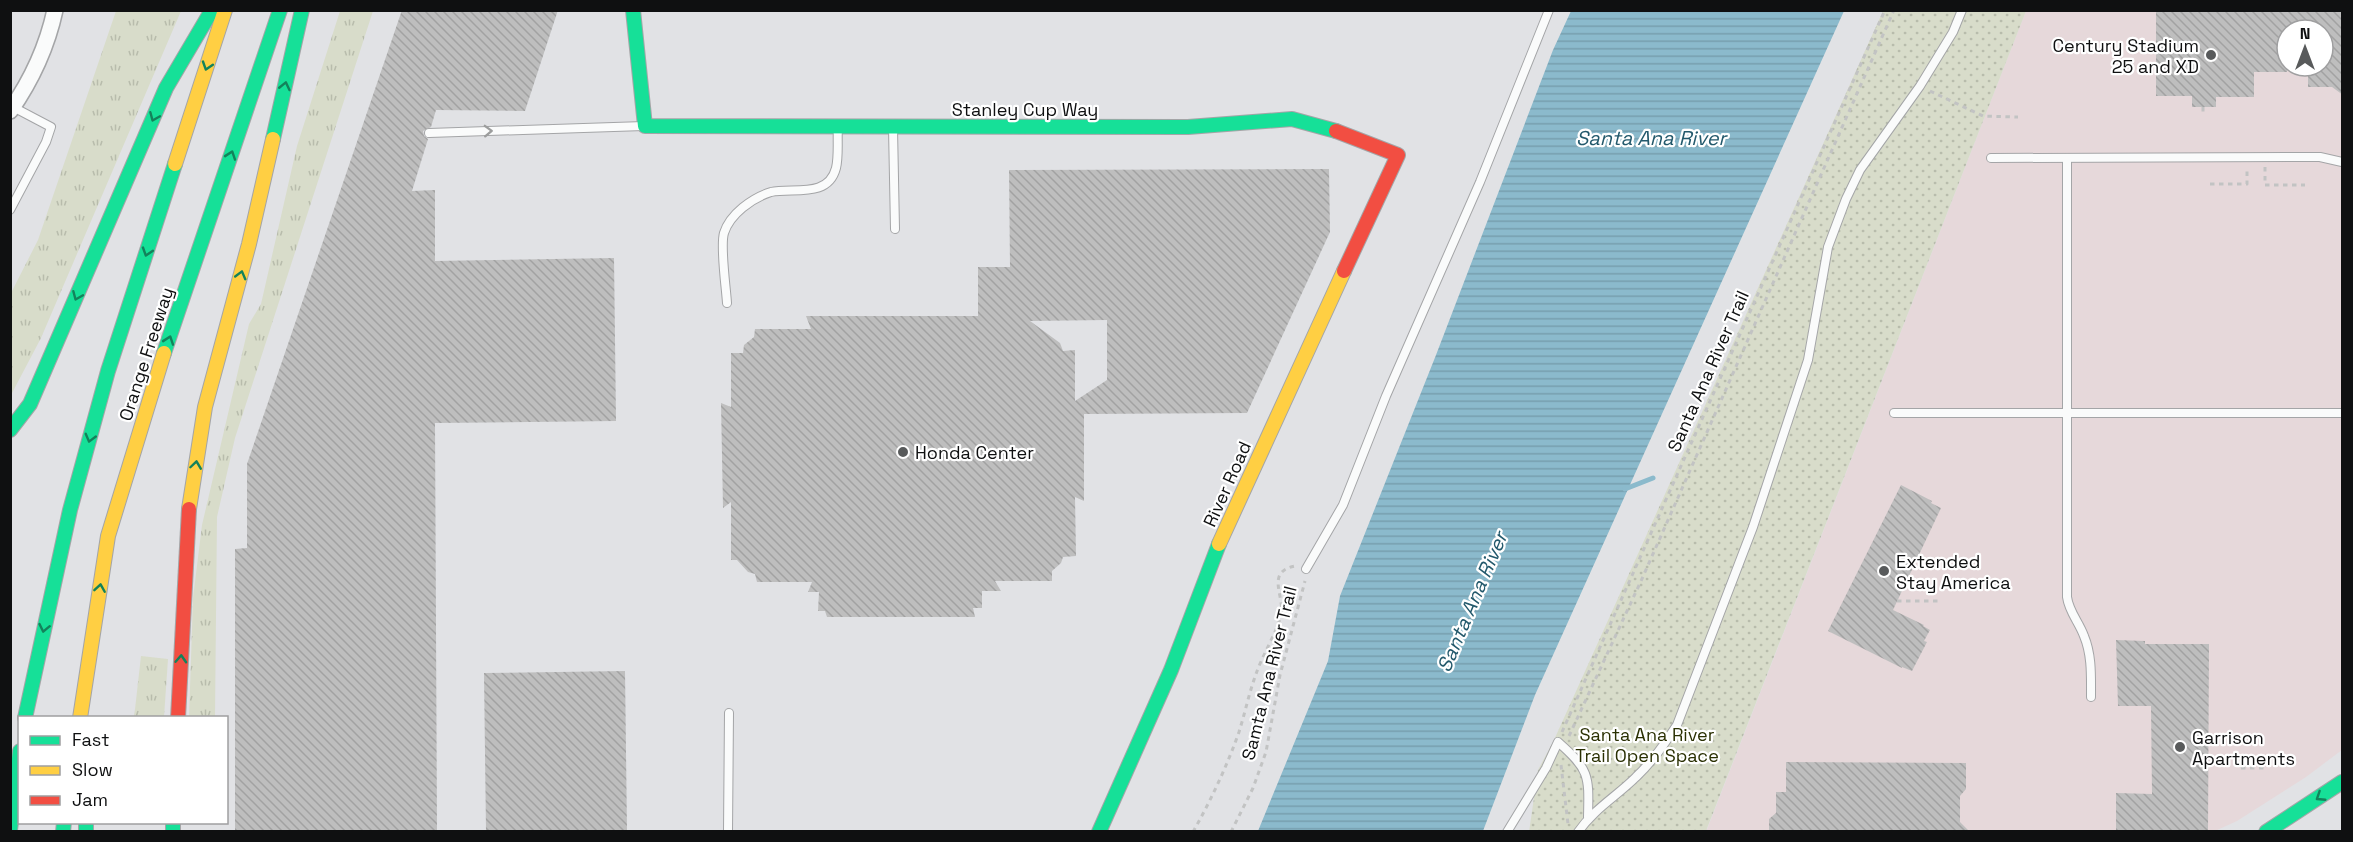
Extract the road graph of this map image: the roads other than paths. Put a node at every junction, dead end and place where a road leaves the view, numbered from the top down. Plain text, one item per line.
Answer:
1 (55, 10) edge
2 (212, 10) edge
3 (225, 10) edge
4 (280, 10) edge
5 (302, 10) edge
6 (633, 10) edge
7 (1549, 10) edge
8 (1962, 10) edge
9 (12, 109) edge
10 (645, 126) junction
11 (892, 126) junction
12 (838, 127) junction
13 (429, 133) dead end
14 (1398, 155) joint
15 (1991, 158) dead end
16 (2067, 158) junction
17 (2343, 162) edge
18 (10, 210) edge
19 (895, 229) dead end
20 (727, 303) dead end
21 (1894, 413) dead end
22 (2067, 413) junction
23 (2343, 413) edge
24 (10, 429) edge
25 (1306, 569) road end
26 (2091, 697) dead end
27 (729, 713) dead end
28 (81, 714) edge
29 (25, 716) edge
30 (178, 716) edge
31 (18, 767) edge
32 (2343, 782) edge
33 (1588, 817) junction
34 (10, 830) edge
35 (728, 831) edge
36 (1099, 831) edge
37 (1508, 831) edge
38 (1578, 831) edge
39 (2266, 831) edge

1 - 9 street
2 -> 24 main road
3 -> 29 main road, Orange Freeway
28 -> 4 main road, Orange Freeway
30 -> 5 main road
6 - 10 main road
7 - 25 lane
8 - 33 lane
9 - 18 lane
10 - 12 main road, Stanley Cup Way
13 -> 10 lane
11 - 12 main road, Stanley Cup Way
11 - 14 main road, Stanley Cup Way
11 - 19 lane
12 - 20 lane
14 - 36 main road, River Road
15 - 16 lane
16 - 17 lane
16 - 22 lane
21 - 22 lane
22 - 23 lane
22 - 26 lane
27 - 35 lane
31 - 34 main road
32 -> 39 main road
33 - 37 lane
33 - 38 lane

